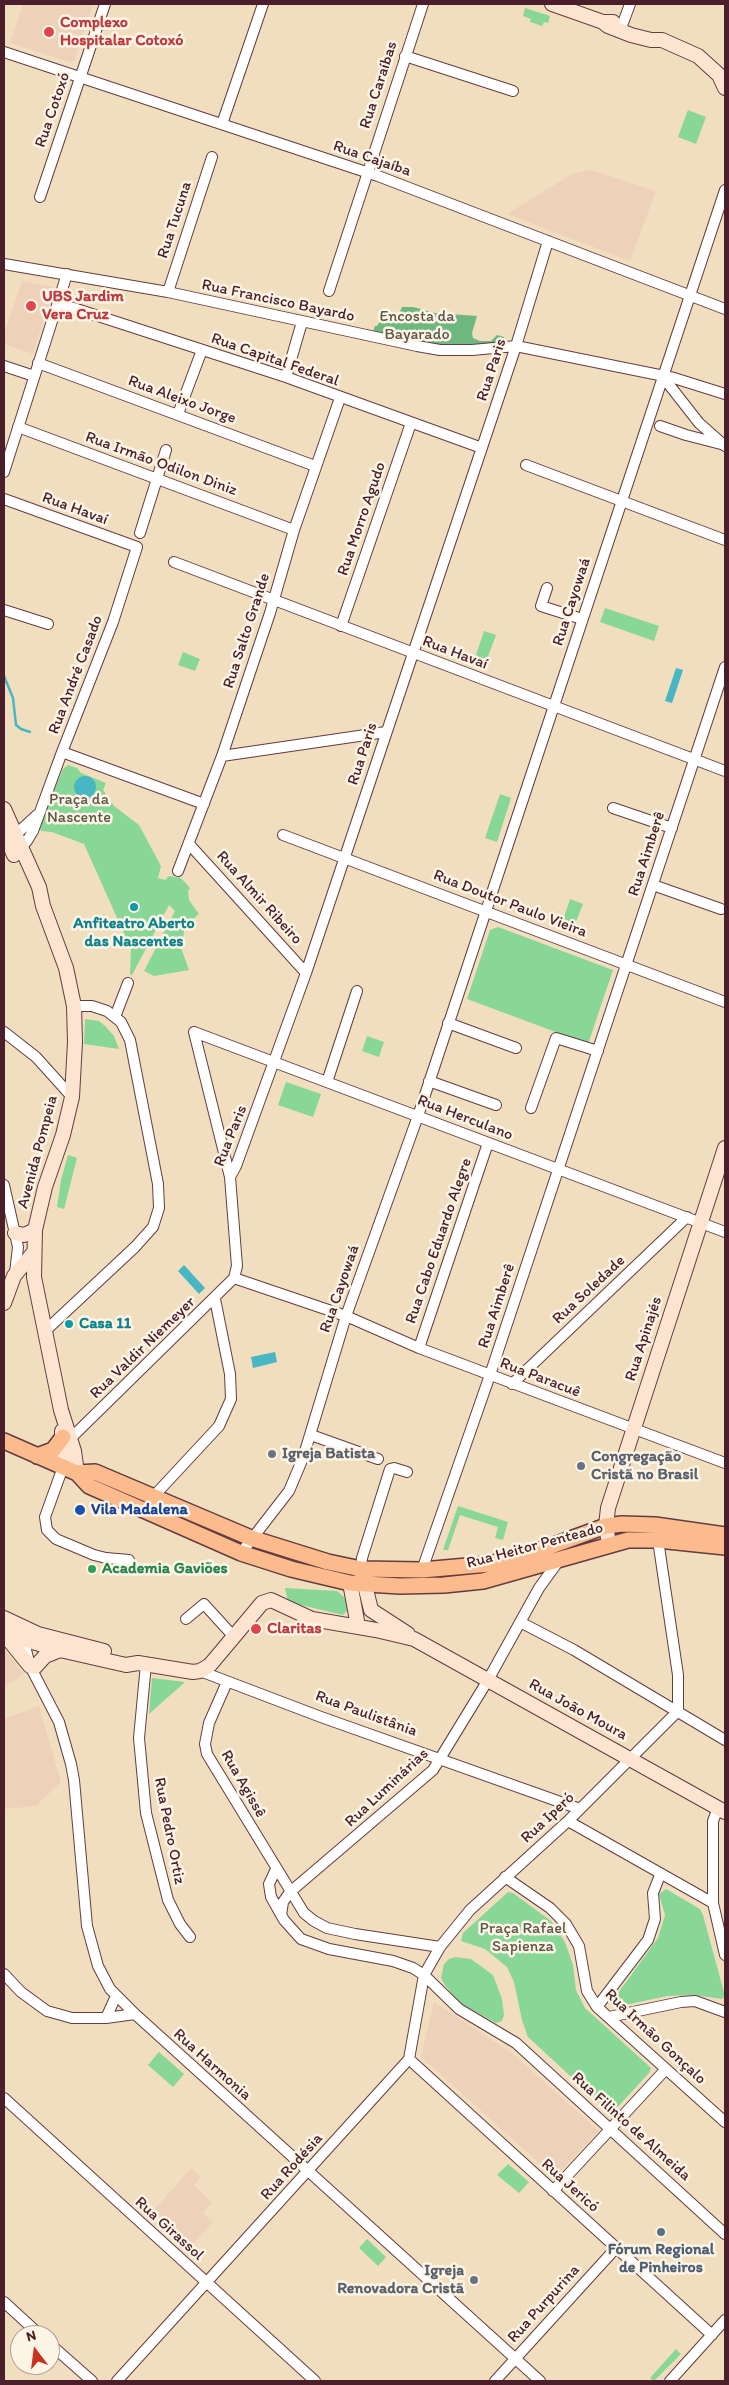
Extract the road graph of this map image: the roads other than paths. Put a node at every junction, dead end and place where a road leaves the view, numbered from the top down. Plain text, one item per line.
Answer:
1 (104, 4) edge
2 (263, 4) edge
3 (422, 4) edge
4 (552, 4) edge
5 (630, 4) edge
6 (622, 27) junction
7 (4, 52) edge
8 (405, 56) junction
9 (722, 76) edge
10 (81, 77) junction
11 (725, 88) edge
12 (513, 91) dead end
13 (222, 124) junction
14 (212, 157) dead end
15 (366, 172) junction
16 (725, 190) edge
17 (40, 197) dead end
18 (548, 241) junction
19 (4, 264) edge
20 (67, 274) junction
21 (329, 291) dead end
22 (168, 292) junction
23 (690, 296) junction
24 (58, 303) junction
25 (725, 309) edge
26 (302, 322) junction
27 (516, 346) junction
28 (202, 350) junction
29 (38, 362) junction
30 (4, 366) edge
31 (34, 376) junction
32 (286, 377) junction
33 (663, 377) junction
34 (725, 394) edge
35 (340, 398) junction
36 (178, 414) junction
37 (411, 423) junction
38 (660, 426) dead end
39 (18, 427) junction
40 (724, 445) edge
41 (8, 446) edge
42 (482, 448) junction
43 (166, 450) dead end
44 (526, 465) dead end
45 (315, 466) junction
46 (4, 472) edge
47 (156, 478) junction
48 (4, 499) edge
49 (621, 501) junction
50 (294, 530) junction
51 (140, 533) dead end
52 (725, 540) edge
53 (136, 547) joint
54 (174, 562) dead end
55 (547, 588) dead end
56 (273, 600) junction
57 (4, 610) edge
58 (582, 619) junction
59 (48, 624) dead end
60 (341, 626) junction
61 (412, 652) junction
62 (725, 667) edge
63 (554, 706) junction
64 (386, 732) junction
65 (62, 752) junction
66 (222, 756) junction
67 (694, 759) junction
68 (725, 771) edge
69 (204, 804) junction
70 (4, 808) edge
71 (612, 808) dead end
72 (672, 828) junction
73 (283, 835) dead end
74 (12, 842) edge
75 (189, 844) junction
76 (344, 858) junction
77 (178, 871) dead end
78 (653, 885) junction
79 (721, 909) dead end
80 (485, 911) junction
81 (627, 965) junction
82 (306, 972) junction
83 (128, 983) dead end
84 (357, 991) dead end
85 (725, 1002) edge
86 (74, 1006) junction
87 (115, 1017) junction
88 (448, 1023) junction
89 (4, 1032) edge
90 (516, 1048) dead end
91 (598, 1051) junction
92 (275, 1062) junction
93 (429, 1081) junction
94 (327, 1082) junction
95 (72, 1097) junction
96 (496, 1105) dead end
97 (531, 1108) dead end
98 (418, 1116) junction
99 (488, 1143) junction
100 (725, 1148) edge
101 (558, 1169) junction
102 (230, 1177) junction
103 (4, 1185) edge
104 (687, 1217) junction
105 (700, 1223) junction
106 (35, 1230) junction
107 (725, 1232) edge
108 (15, 1233) junction
109 (34, 1252) junction
110 (234, 1278) junction
111 (12, 1281) junction
112 (35, 1289) junction
113 (215, 1299) junction
114 (4, 1303) edge
115 (346, 1316) junction
116 (44, 1332) junction
117 (419, 1348) junction
118 (490, 1375) junction
119 (512, 1384) junction
120 (633, 1428) junction
121 (311, 1435) junction
122 (67, 1438) junction
123 (4, 1441) edge
124 (37, 1456) junction
125 (378, 1459) dead end
126 (725, 1463) edge
127 (70, 1470) junction
128 (407, 1472) dead end
129 (153, 1497) junction
130 (606, 1526) junction
131 (725, 1535) edge
132 (251, 1538) junction
133 (658, 1540) junction
134 (609, 1544) junction
135 (725, 1547) edge
136 (544, 1548) junction
137 (241, 1553) junction
138 (563, 1558) junction
139 (129, 1560) dead end
140 (532, 1567) junction
141 (362, 1569) junction
142 (422, 1570) junction
143 (356, 1583) junction
144 (539, 1588) junction
145 (4, 1618) edge
146 (186, 1619) dead end
147 (520, 1622) junction
148 (358, 1626) junction
149 (4, 1628) edge
150 (4, 1634) edge
151 (32, 1637) junction
152 (234, 1637) junction
153 (414, 1640) junction
154 (60, 1650) junction
155 (142, 1664) junction
156 (33, 1669) junction
157 (200, 1671) junction
158 (488, 1680) junction
159 (227, 1682) junction
160 (678, 1711) junction
161 (725, 1740) edge
162 (441, 1759) junction
163 (631, 1760) junction
164 (580, 1809) junction
165 (722, 1810) edge
166 (568, 1821) junction
167 (276, 1869) junction
168 (660, 1875) junction
169 (505, 1877) junction
170 (290, 1892) junction
171 (713, 1903) junction
172 (281, 1915) junction
173 (190, 1937) dead end
174 (440, 1947) junction
175 (725, 1955) edge
176 (4, 1974) edge
177 (424, 1975) junction
178 (116, 1996) junction
179 (597, 2007) junction
180 (725, 2012) edge
181 (135, 2014) junction
182 (609, 2016) junction
183 (106, 2018) junction
184 (408, 2059) junction
185 (666, 2069) junction
186 (4, 2098) edge
187 (725, 2122) edge
188 (610, 2129) junction
189 (308, 2172) junction
190 (553, 2191) junction
191 (725, 2234) edge
192 (616, 2248) junction
193 (207, 2283) junction
194 (4, 2302) edge
195 (725, 2320) edge
196 (29, 2325) edge
197 (712, 2335) junction
198 (60, 2353) edge
199 (515, 2359) junction
200 (92, 2381) edge
201 (117, 2381) edge
202 (315, 2381) edge
203 (495, 2381) edge
204 (540, 2381) edge
205 (670, 2381) edge

1 - 10 street, Rua Cotoxó
2 - 13 street
3 - 8 street, Rua Caraíbas
4 - 6 street
5 - 6 street
6 - 9 street
7 - 10 street, Rua Cajaíba
8 - 12 street
8 - 15 street, Rua Caraíbas
9 - 11 street
10 - 13 street, Rua Cajaíba
10 - 17 street, Rua Cotoxó
13 - 15 street, Rua Cajaíba
14 - 22 street, Rua Tucuna
15 - 18 street, Rua Cajaíba
15 - 21 street, Rua Caraíbas
16 - 23 street, Rua Cayowaá
18 - 23 street, Rua Cajaíba
18 - 27 street, Rua Paris
19 - 20 street, Rua Francisco Bayardo
20 - 22 street, Rua Francisco Bayardo
20 - 24 street
22 - 26 street, Rua Francisco Bayardo
23 - 25 street, Rua Cajaíba
23 - 33 street, Rua Cayowaá
24 - 28 street, Rua Capital Federal
24 - 29 street
26 - 27 street, Rua Francisco Bayardo
26 - 32 street
27 - 33 street, Rua Francisco Bayardo
27 - 42 street, Rua Paris
28 - 32 street, Rua Capital Federal
28 - 36 street
29 - 31 street
29 - 36 street, Rua Aleixo Jorge
30 - 31 street
31 - 39 street
32 - 35 street, Rua Capital Federal
33 - 34 street, Rua Francisco Bayardo
33 - 40 street
33 - 49 street, Rua Cayowaá
35 - 37 street, Rua Capital Federal
35 - 45 street, Rua Salto Grande
36 - 45 street, Rua Aleixo Jorge
37 - 42 street, Rua Capital Federal
37 - 60 street, Rua Morro Agudo
38 - 40 street
39 - 41 street
39 - 47 street, Rua Irmão Odilon Diniz
41 - 46 street
42 - 61 street, Rua Paris
43 - 47 street
44 - 49 street
45 - 50 street, Rua Salto Grande
47 - 50 street, Rua Irmão Odilon Diniz
47 - 51 street
48 - 53 street, Rua Havaí
49 - 52 street
49 - 58 street, Rua Cayowaá
50 - 56 street, Rua Salto Grande
53 - 65 street, Rua André Casado
54 - 56 street, Rua Havaí
55 - 58 street
56 - 60 street, Rua Havaí
56 - 66 street, Rua Salto Grande
57 - 59 street
58 - 63 street, Rua Cayowaá
60 - 61 street, Rua Havaí
61 - 63 street, Rua Havaí
61 - 64 street, Rua Paris
62 - 67 street, Rua Aimberê
63 - 67 street, Rua Havaí
63 - 80 street, Rua Cayowaá
64 - 66 street
64 - 76 street, Rua Paris
65 - 69 street
65 - 74 street, Rua André Casado
66 - 69 street, Rua Salto Grande
67 - 68 street, Rua Havaí
67 - 72 street, Rua Aimberê
69 - 75 street, Rua Salto Grande
70 - 74 street, Avenida Pompeia
71 - 72 street
72 - 78 street, Rua Aimberê
73 - 76 street, Rua Doutor Paulo Vieira
74 - 86 street, Avenida Pompeia
75 - 77 street, Rua Salto Grande
75 - 82 street, Rua Almir Ribeiro
76 - 80 street, Rua Doutor Paulo Vieira
76 - 82 street, Rua Paris
78 - 79 street
78 - 81 street, Rua Aimberê
80 - 81 street, Rua Doutor Paulo Vieira
80 - 88 street, Rua Cayowaá
81 - 85 street, Rua Doutor Paulo Vieira
81 - 91 street, Rua Aimberê
82 - 92 street, Rua Paris
83 - 87 street
84 - 94 street
86 - 87 street
86 - 95 street, Avenida Pompeia
87 - 116 street
88 - 90 street
88 - 93 street, Rua Cayowaá
89 - 95 street
91 - 97 street
91 - 101 street, Rua Aimberê
92 - 94 street, Rua Herculano
92 - 102 street, Rua Paris
92 - 102 street, Rua Herculano
93 - 96 street
93 - 98 street, Rua Cayowaá
94 - 98 street, Rua Herculano
95 - 106 street, Avenida Pompeia
98 - 99 street, Rua Herculano
98 - 115 street, Rua Cayowaá
99 - 101 street, Rua Herculano
99 - 117 street, Rua Cabo Eduardo Alegre
100 - 105 street, Rua Apinajés
101 - 104 street, Rua Herculano
101 - 118 street, Rua Aimberê
102 - 110 street, Rua Paris
103 - 108 street
104 - 105 street, Rua Herculano
104 - 119 street, Rua Soledade
105 - 107 street, Rua Herculano
105 - 120 street, Rua Apinajés
106 - 108 street
106 - 109 street, Avenida Pompeia
108 - 111 street
109 - 111 street
109 - 112 street, Avenida Pompeia
110 - 113 street, Rua Valdir Niemeyer
110 - 115 street, Rua Paracuê
111 - 112 street
111 - 114 street
112 - 116 street, Avenida Pompeia
113 - 122 street, Rua Valdir Niemeyer
113 - 129 street
115 - 117 street, Rua Paracuê
115 - 121 street, Rua Cayowaá
116 - 122 street, Avenida Pompeia
117 - 118 street, Rua Paracuê
118 - 119 street, Rua Paracuê
118 - 142 street, Rua Aimberê
119 - 120 street, Rua Paracuê
120 - 126 street, Rua Paracuê
120 - 130 street, Rua Apinajés
121 - 125 street
121 - 132 street, Rua Cayowaá
122 - 124 main road
122 - 127 street, Avenida Pompeia
123 - 124 main road, Rua Heitor Penteado
124 - 127 main road, Rua Heitor Penteado
127 - 129 main road, Rua Heitor Penteado
127 - 137 main road, Rua Heitor Penteado
127 - 139 street
128 - 141 street
129 - 132 main road, Rua Heitor Penteado
130 - 131 main road, Rua Heitor Penteado
130 - 134 street, Rua Apinajés
130 - 136 main road, Rua Heitor Penteado
130 - 138 main road
132 - 137 street, Rua Cayowaá
132 - 141 main road, Rua Heitor Penteado
133 - 134 main road, Rua Heitor Penteado
133 - 135 main road, Rua Heitor Penteado
133 - 160 street
134 - 138 main road, Rua Heitor Penteado
136 - 140 main road
136 - 142 main road, Rua Heitor Penteado
137 - 143 main road, Rua Heitor Penteado
138 - 140 main road, Rua Heitor Penteado
138 - 144 street, Rua Luminárias
140 - 143 main road, Rua Heitor Penteado
140 - 144 street
141 - 142 main road, Rua Heitor Penteado
141 - 143 street, Rua João Moura
143 - 148 street, Rua João Moura
143 - 153 street, Rua João Moura
144 - 147 street, Rua Luminárias
145 - 151 street, Rua Paulistânia
146 - 152 street
147 - 158 street, Rua Luminárias
147 - 160 street
148 - 152 street, Rua João Moura
148 - 153 street, Rua João Moura
149 - 151 street, Rua Paulistânia
150 - 156 street
151 - 154 street, Rua Paulistânia
151 - 155 street, Rua Paulistânia
151 - 156 street, Rua Harmonia
152 - 157 street, Rua João Moura
153 - 158 street, Rua João Moura
154 - 155 street, Rua Paulistânia
154 - 156 street
155 - 157 street, Rua Paulistânia
155 - 173 street, Rua Pedro Ortiz
156 - 178 street, Rua Harmonia
157 - 159 street, Rua Paulistânia
158 - 162 street, Rua Luminárias
158 - 163 street, Rua João Moura
159 - 162 street, Rua Paulistânia
159 - 167 street, Rua Agissê
160 - 161 street
160 - 163 street, Rua Iperó
162 - 164 street, Rua Paulistânia
162 - 170 street, Rua Luminárias
163 - 164 street, Rua Iperó
163 - 165 street, Rua João Moura
164 - 166 street, Rua Iperó
165 - 171 street
166 - 168 street
166 - 169 street, Rua Iperó
167 - 170 street, Rua Agissê
167 - 172 street
168 - 171 street
168 - 179 street
169 - 174 street, Rua Iperó
169 - 179 street, Rua Irmão Gonçalo
170 - 172 street, Rua Luminárias
170 - 174 street, Rua Agissê
171 - 175 street
172 - 177 street
174 - 177 street
176 - 183 street
177 - 184 street
177 - 188 street, Rua Filinto de Almeida
178 - 181 street, Rua Harmonia
178 - 183 street
179 - 182 street, Rua Irmão Gonçalo
180 - 182 street
181 - 183 street
181 - 189 street, Rua Harmonia
182 - 185 street, Rua Irmão Gonçalo
184 - 189 street, Rua Rodésia
184 - 190 street, Rua Jericó
185 - 187 street, Rua Irmão Gonçalo
185 - 188 street
186 - 193 street, Rua Girassol
188 - 190 street
188 - 191 street, Rua Filinto de Almeida
189 - 193 street, Rua Rodésia
189 - 199 street, Rua Harmonia
190 - 192 street, Rua Jericó
192 - 197 street, Rua Jericó
192 - 199 street, Rua Purpurina
193 - 201 street, Rua Rodésia
193 - 202 street, Rua Girassol
194 - 196 street
195 - 197 street
197 - 205 street
198 - 200 street
199 - 203 street, Rua Purpurina
199 - 204 street, Rua Harmonia

